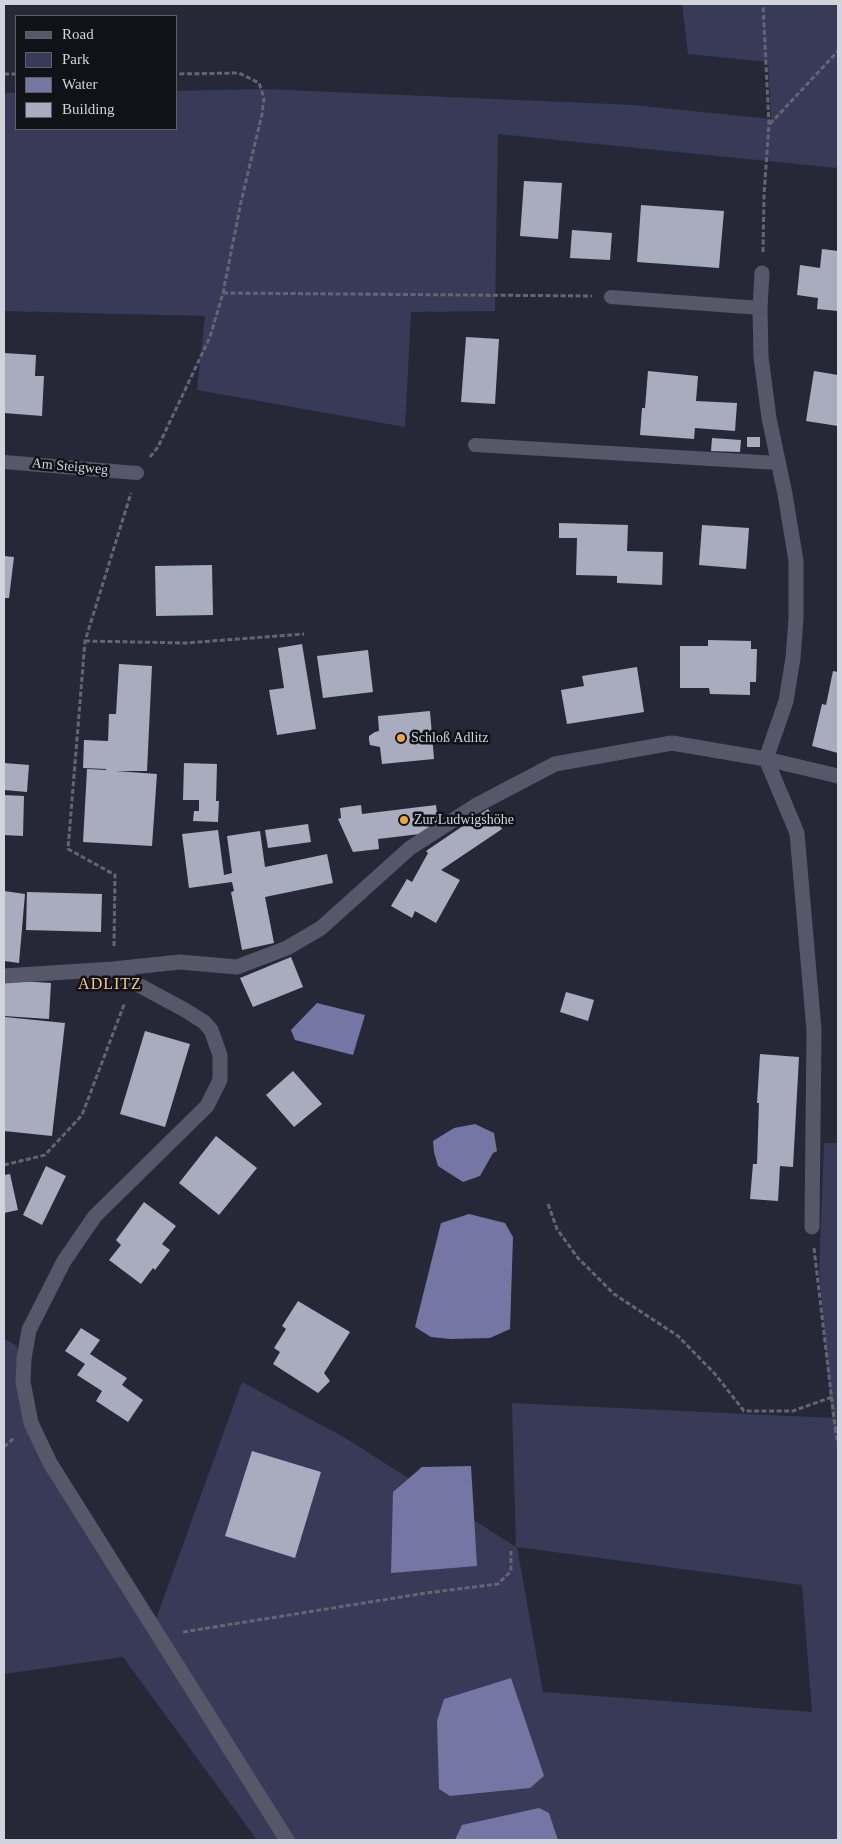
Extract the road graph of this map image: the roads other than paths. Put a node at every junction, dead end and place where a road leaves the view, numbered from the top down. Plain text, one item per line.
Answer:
1 (762, 273) road end
2 (611, 297) road end
3 (760, 308) junction
4 (475, 444) dead end
5 (4, 462) edge
6 (778, 463) junction
7 (137, 473) road end
8 (766, 759) junction
9 (838, 776) edge
10 (114, 969) junction
11 (4, 976) edge
12 (812, 1227) road end
13 (287, 1840) edge

1 - 3 street
2 - 3 lane
3 - 6 street
4 - 6 lane
5 - 7 lane, Am Steigweg
6 - 8 street
8 - 9 street
8 - 10 street
8 - 12 street
10 - 11 street
10 - 13 street

